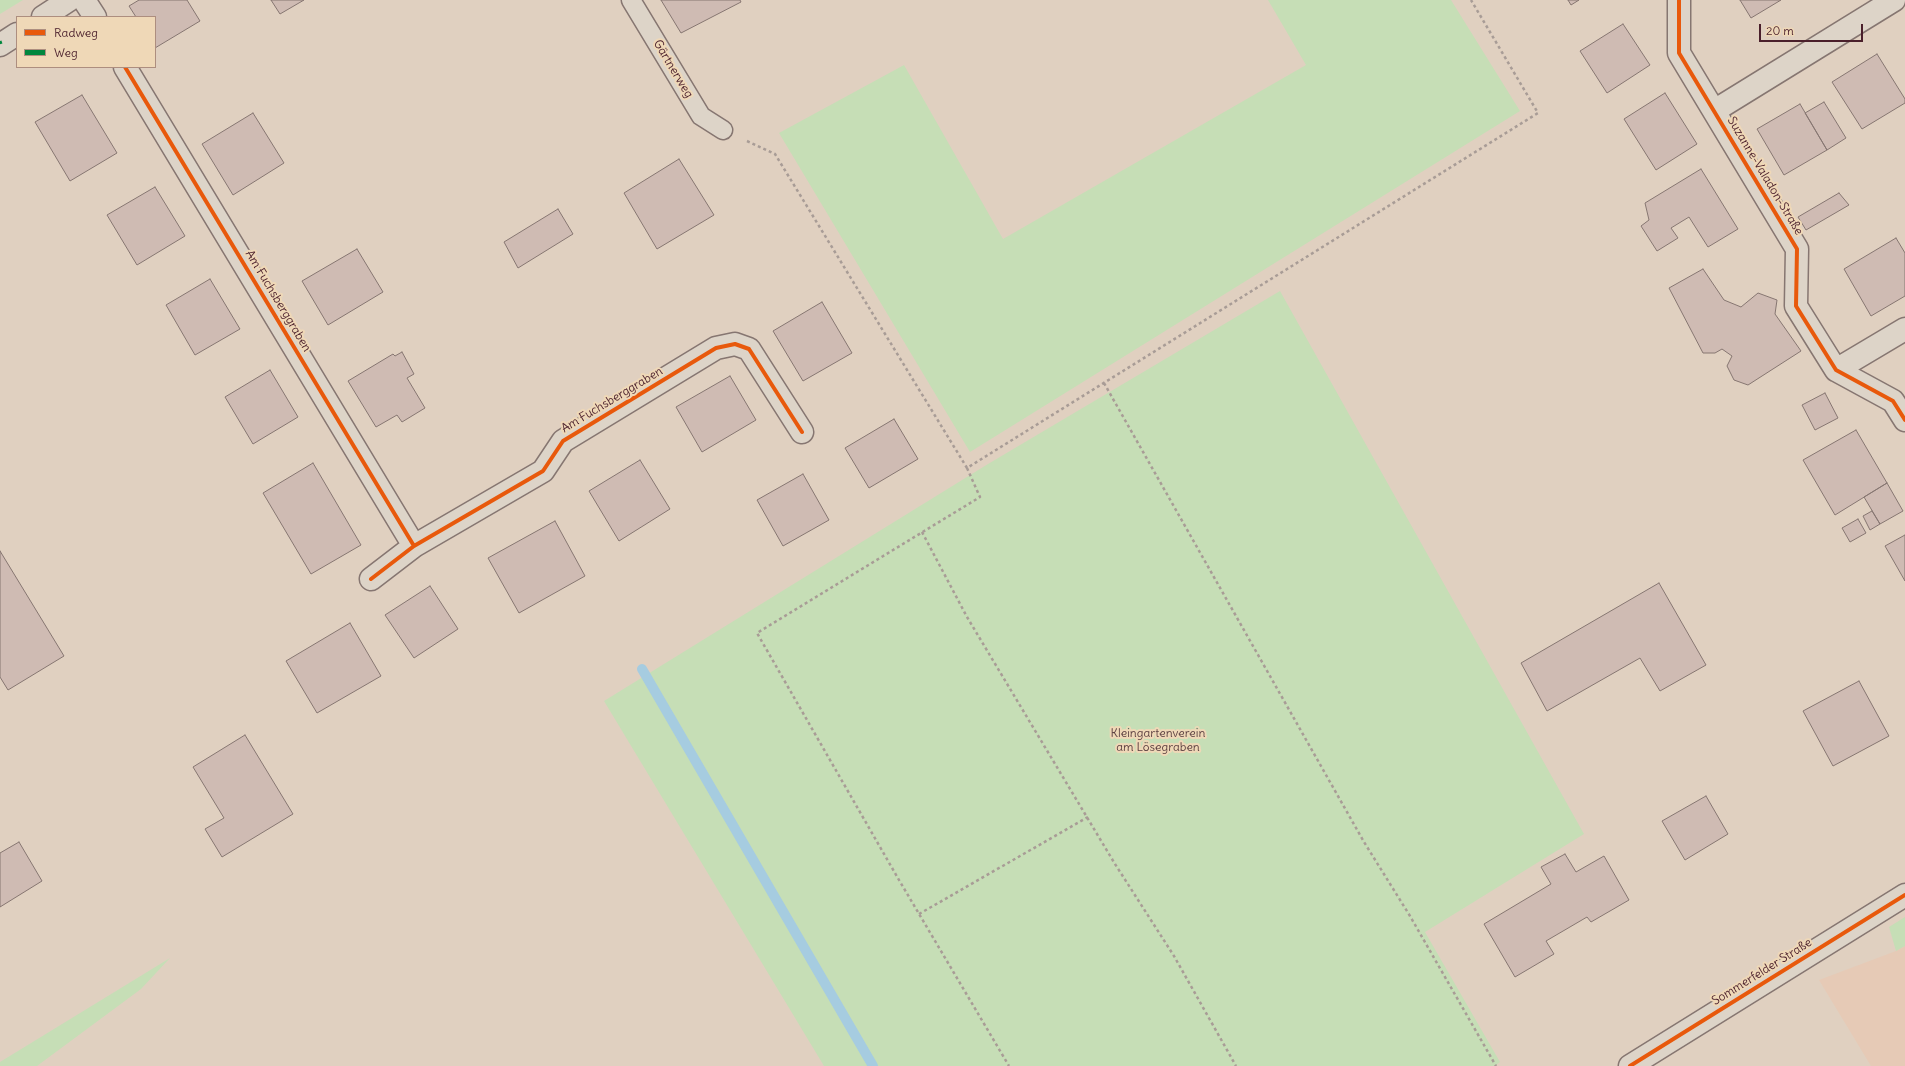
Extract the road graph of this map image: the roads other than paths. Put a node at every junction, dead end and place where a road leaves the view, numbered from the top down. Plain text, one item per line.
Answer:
1 (69, 0) edge
2 (84, 0) edge
3 (631, 0) edge
4 (1679, 0) edge
5 (1894, 0) edge
6 (45, 16) edge
7 (94, 16) edge
8 (16, 35) edge
9 (0, 45) edge
10 (126, 68) edge
11 (1714, 111) junction
12 (723, 130) road end
13 (1905, 328) edge
14 (1836, 370) junction
15 (1905, 420) edge
16 (802, 432) dead end
17 (414, 546) junction
18 (370, 579) dead end
19 (1905, 895) edge
20 (1630, 1066) edge

1 - 6 street
2 - 7 street
3 - 12 lane, Gärtnerweg
4 - 11 street, Suzanne-Valadon-Straße
5 - 11 street
8 - 9 street
10 - 17 street, Am Fuchsberggraben
11 - 14 street, Suzanne-Valadon-Straße
13 - 14 street
14 - 15 street, Suzanne-Valadon-Straße
16 - 17 street, Am Fuchsberggraben
17 - 18 street, Am Fuchsberggraben
19 - 20 street, Sommerfelder Straße

